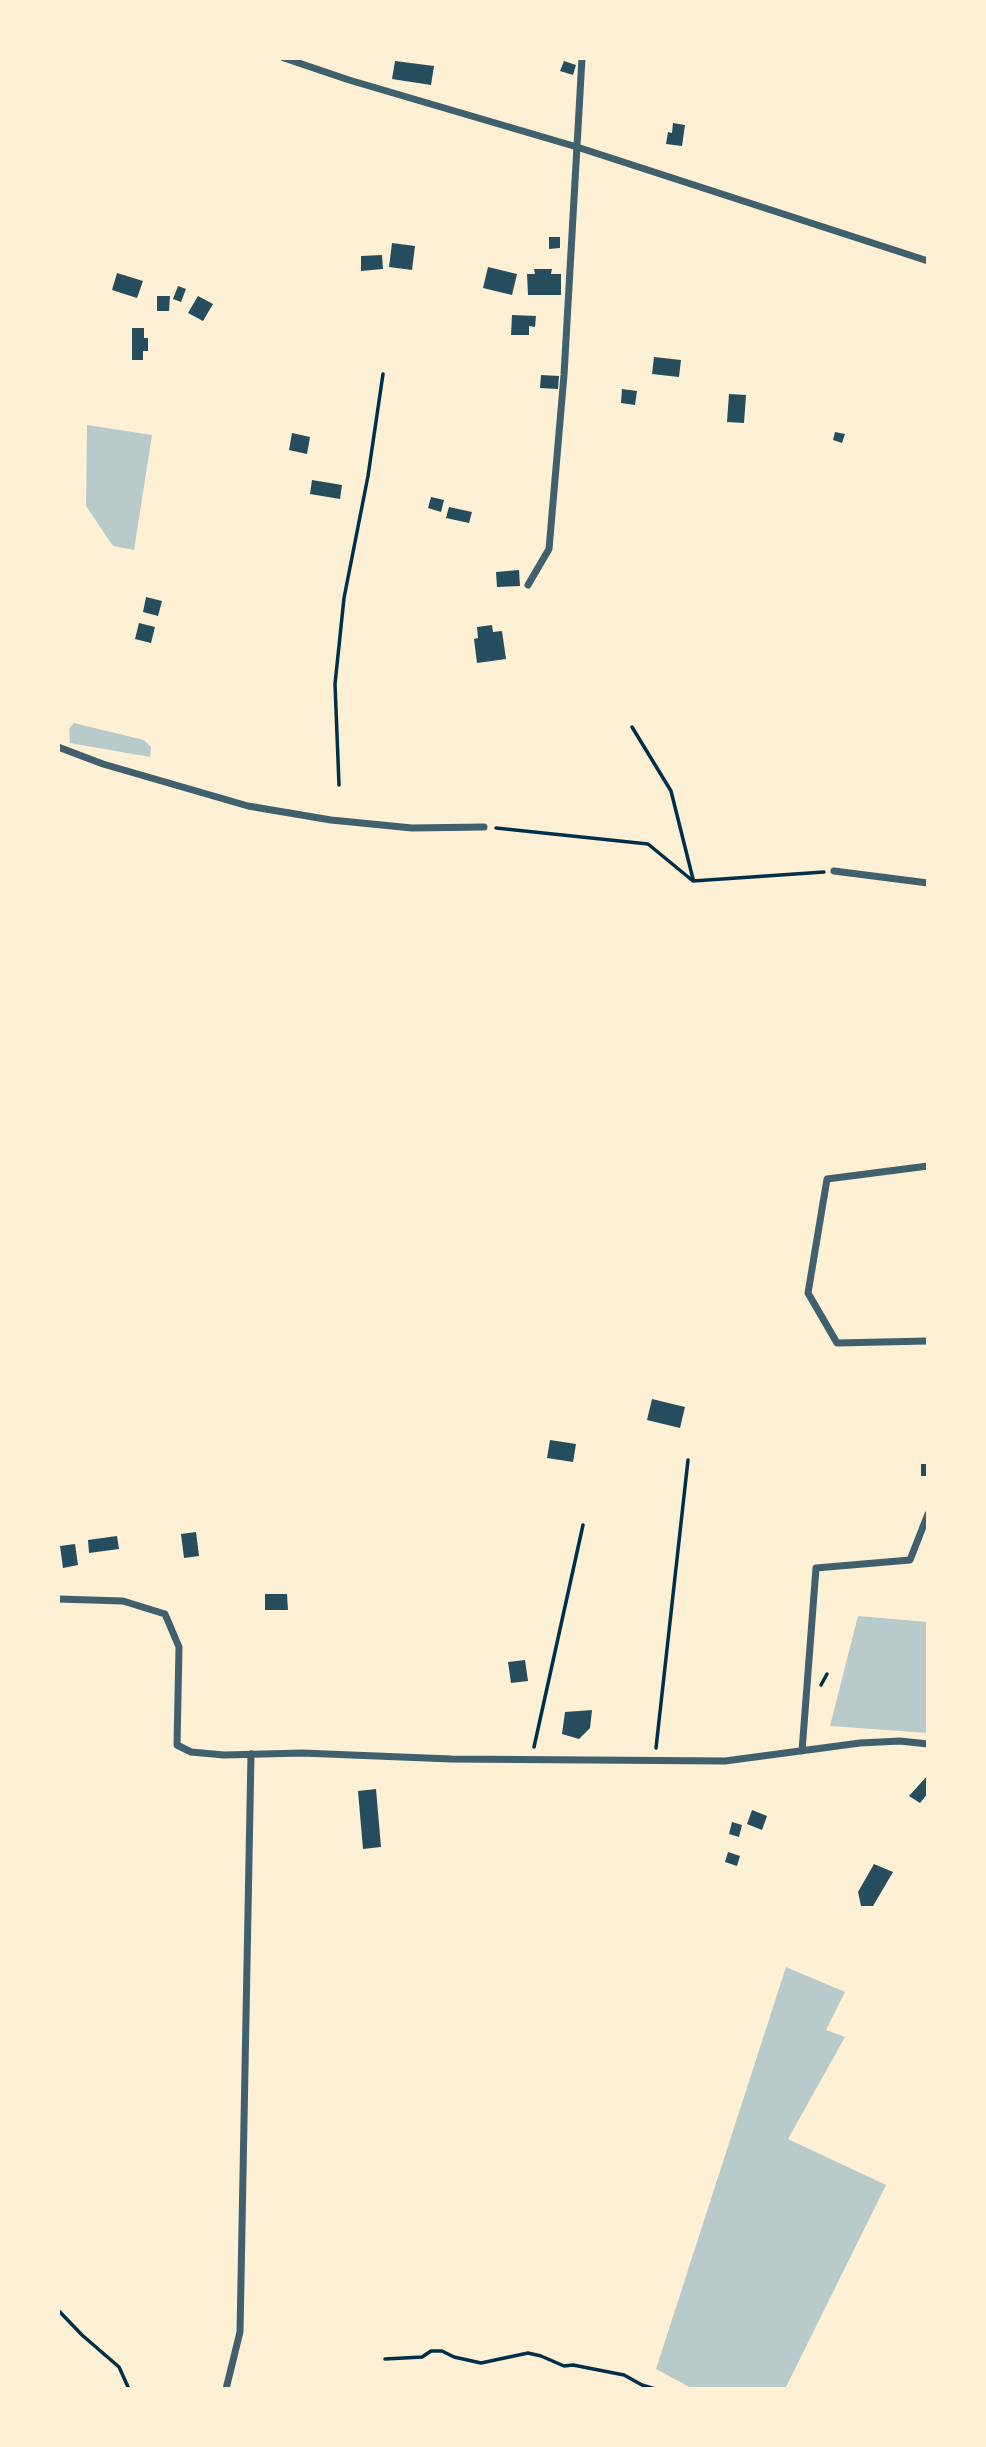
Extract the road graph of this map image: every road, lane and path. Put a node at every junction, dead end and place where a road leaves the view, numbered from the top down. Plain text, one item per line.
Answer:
1 (284, 58) edge
2 (582, 58) edge
3 (577, 147) junction
4 (928, 261) edge
5 (383, 374) dead end
6 (528, 585) dead end
7 (632, 727) dead end
8 (58, 747) edge
9 (338, 785) dead end
10 (484, 827) joint
11 (834, 871) joint
12 (693, 881) junction
13 (928, 883) edge
14 (928, 1166) edge
15 (928, 1341) edge
16 (688, 1460) dead end
17 (928, 1514) edge
18 (583, 1525) dead end
19 (58, 1599) edge
20 (928, 1744) edge
21 (802, 1751) junction
22 (251, 1754) junction
23 (531, 1760) junction
24 (655, 1761) junction
25 (58, 2310) edge
26 (385, 2358) dead end
27 (129, 2389) edge
28 (226, 2389) edge
29 (655, 2389) edge

1 - 3 street
2 - 3 street
3 - 4 street
3 - 6 street
5 - 9 path
7 - 12 path
8 - 10 street
10 - 12 path
11 - 12 path
11 - 13 street
14 - 15 street
16 - 24 path
17 - 21 street
18 - 23 path
19 - 22 street
20 - 21 street
21 - 24 street
22 - 23 street
22 - 28 street
23 - 24 street
25 - 27 path
26 - 29 path

